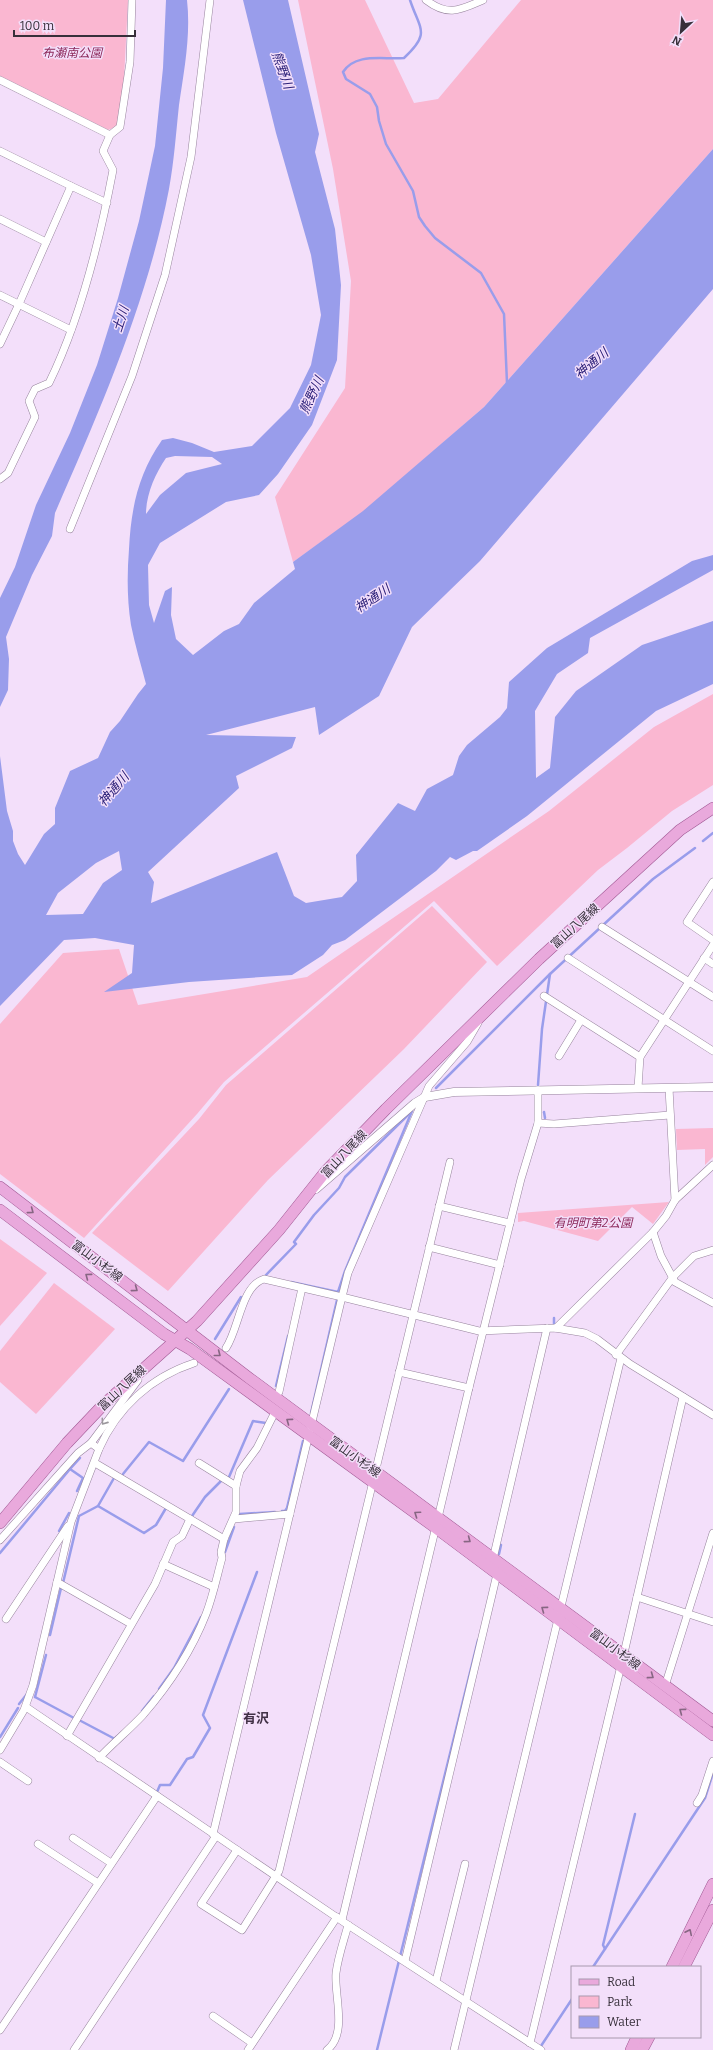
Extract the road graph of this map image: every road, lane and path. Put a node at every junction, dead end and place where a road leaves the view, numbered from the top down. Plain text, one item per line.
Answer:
1 (132, 0) edge
2 (210, 0) edge
3 (426, 0) edge
4 (483, 0) edge
5 (0, 80) edge
6 (110, 135) junction
7 (0, 151) edge
8 (71, 186) junction
9 (107, 203) junction
10 (0, 219) edge
11 (46, 242) junction
12 (0, 295) edge
13 (20, 304) junction
14 (71, 330) junction
15 (0, 344) edge
16 (0, 479) edge
17 (70, 528) dead end
18 (713, 808) edge
19 (713, 882) edge
20 (602, 927) dead end
21 (713, 940) edge
22 (713, 945) edge
23 (568, 958) dead end
24 (704, 958) junction
25 (713, 964) edge
26 (689, 982) junction
27 (544, 996) dead end
28 (713, 997) edge
29 (486, 1010) junction
30 (582, 1020) junction
31 (665, 1021) junction
32 (713, 1051) edge
33 (559, 1056) dead end
34 (640, 1057) junction
35 (713, 1087) edge
36 (638, 1088) junction
37 (669, 1088) junction
38 (538, 1090) junction
39 (425, 1097) junction
40 (670, 1115) junction
41 (538, 1123) junction
42 (450, 1162) dead end
43 (713, 1165) edge
44 (0, 1187) edge
45 (306, 1198) junction
46 (675, 1200) junction
47 (439, 1206) junction
48 (0, 1210) edge
49 (510, 1223) junction
50 (653, 1232) junction
51 (429, 1247) junction
52 (713, 1250) edge
53 (500, 1265) junction
54 (673, 1277) junction
55 (302, 1288) junction
56 (342, 1298) junction
57 (713, 1303) edge
58 (413, 1314) junction
59 (547, 1328) junction
60 (556, 1328) junction
61 (484, 1329) junction
62 (187, 1330) junction
63 (175, 1341) junction
64 (226, 1348) dead end
65 (619, 1357) junction
66 (154, 1358) junction
67 (194, 1363) dead end
68 (399, 1372) junction
69 (469, 1388) junction
70 (279, 1392) dead end
71 (683, 1397) junction
72 (713, 1415) edge
73 (273, 1416) dead end
74 (311, 1425) junction
75 (309, 1436) junction
76 (91, 1443) junction
77 (100, 1448) junction
78 (95, 1462) junction
79 (199, 1464) dead end
80 (373, 1477) junction
81 (236, 1486) junction
82 (290, 1514) junction
83 (190, 1519) junction
84 (234, 1519) junction
85 (71, 1522) junction
86 (0, 1523) edge
87 (438, 1523) junction
88 (713, 1534) edge
89 (224, 1539) junction
90 (0, 1540) edge
91 (493, 1559) junction
92 (163, 1564) junction
93 (497, 1574) junction
94 (57, 1582) junction
95 (214, 1587) junction
96 (637, 1597) junction
97 (559, 1613) junction
98 (688, 1614) junction
99 (6, 1619) dead end
100 (713, 1622) edge
101 (131, 1624) junction
102 (622, 1661) junction
103 (665, 1686) junction
104 (26, 1707) junction
105 (713, 1721) edge
106 (713, 1735) edge
107 (66, 1736) junction
108 (0, 1750) edge
109 (99, 1758) junction
110 (713, 1761) edge
111 (0, 1762) edge
112 (28, 1781) dead end
113 (157, 1796) junction
114 (697, 1803) dead end
115 (215, 1835) junction
116 (73, 1838) dead end
117 (38, 1844) dead end
118 (237, 1850) junction
119 (111, 1863) junction
120 (465, 1864) dead end
121 (276, 1877) junction
122 (98, 1883) junction
123 (713, 1884) edge
124 (713, 1910) edge
125 (340, 1919) junction
126 (348, 1925) junction
127 (405, 1961) junction
128 (672, 1966) edge
129 (685, 1966) edge
130 (436, 1980) junction
131 (467, 2001) junction
132 (213, 2016) dead end
133 (0, 2030) edge
134 (637, 2038) edge
135 (648, 2038) edge
136 (252, 2043) junction
137 (530, 2043) junction
138 (74, 2050) edge
139 (248, 2050) edge
140 (327, 2050) edge
141 (454, 2050) edge
142 (541, 2050) edge
143 (631, 2050) edge
144 (642, 2050) edge

1 - 6 street
2 - 17 street
3 - 4 street
5 - 6 street
6 - 9 street
7 - 8 street
8 - 9 street
8 - 11 street
9 - 14 street
10 - 11 street
11 - 13 street
12 - 13 street
13 - 14 street
13 - 15 street
14 - 16 street
18 - 29 main road, 富山八尾線
19 - 21 street
20 - 26 street
22 - 24 street
23 - 31 street
24 - 25 street
24 - 26 street
26 - 28 street
26 - 31 street
27 - 30 street
29 - 39 street
29 - 45 main road, 富山八尾線
30 - 33 street
30 - 34 street
31 - 32 street
31 - 34 street
34 - 36 street
35 - 37 street
36 - 37 street
36 - 38 street
37 - 40 street
38 - 39 street
38 - 41 street
39 - 45 street
39 - 56 street
40 - 41 street
40 - 46 street
41 - 49 street
42 - 47 street
43 - 46 street
44 -> 62 main road, 富山小杉線
45 - 62 main road, 富山八尾線
46 - 50 street
47 - 49 street
47 - 51 street
63 -> 48 main road, 富山小杉線
49 - 53 street
50 - 54 street
50 - 60 street
51 - 53 street
51 - 58 street
52 - 54 street
53 - 61 street
54 - 57 street
54 - 65 street
55 - 56 street
55 - 64 street
55 - 70 street
56 - 58 street
56 - 74 street
58 - 61 street
58 - 68 street
59 - 60 street
59 - 61 street
59 - 91 street
60 - 65 street
61 - 69 street
62 - 63 main road, 富山八尾線
62 -> 74 main road, 富山小杉線
63 - 66 main road, 富山八尾線
75 -> 63 main road, 富山小杉線
65 - 71 street
65 - 97 street
66 -> 76 street
66 - 86 main road, 富山八尾線
67 - 77 street
68 - 69 street
68 - 80 street
69 - 87 street
71 - 72 street
71 - 96 street
73 - 81 street
74 - 75 street
74 - 80 main road, 富山小杉線
75 - 80 main road, 富山小杉線
75 - 82 street
76 - 77 street
76 - 90 street
77 - 78 street
78 - 83 street
78 - 85 street
79 - 81 street
80 - 87 main road, 富山小杉線
80 - 121 street
81 - 84 street
82 - 84 street
82 - 115 street
83 - 89 street
83 - 92 street
84 - 89 street
85 - 94 street
85 - 99 street
87 -> 91 main road, 富山小杉線
87 - 93 main road, 富山小杉線
87 - 125 street
88 - 98 street
89 - 95 street
91 - 97 main road, 富山小杉線
92 - 95 street
92 - 101 street
97 -> 93 main road, 富山小杉線
93 - 127 street
94 - 101 street
94 - 104 street
95 - 109 street
96 - 98 street
96 - 102 street
97 - 102 main road, 富山小杉線
97 - 131 street
98 - 100 street
98 - 103 street
101 - 107 street
102 -> 103 main road, 富山小杉線
106 -> 102 main road, 富山小杉線
102 - 137 street
103 - 105 main road, 富山小杉線
104 - 107 street
104 - 108 street
107 - 109 street
109 - 113 street
110 - 114 street
111 - 112 street
113 - 115 street
113 - 119 street
115 - 118 street
115 - 138 street
116 - 119 street
117 - 122 street
118 - 121 street
118 - 121 street
119 - 122 street
120 - 130 street
121 - 125 street
122 - 133 street
128 -> 123 main road
124 - 129 main road
125 - 126 street
125 - 136 street
126 - 127 street
126 - 140 street
127 - 130 street
130 - 131 street
131 - 137 street
131 - 141 street
132 - 136 street
134 - 143 main road
135 - 144 main road
136 - 139 street
137 - 142 street

